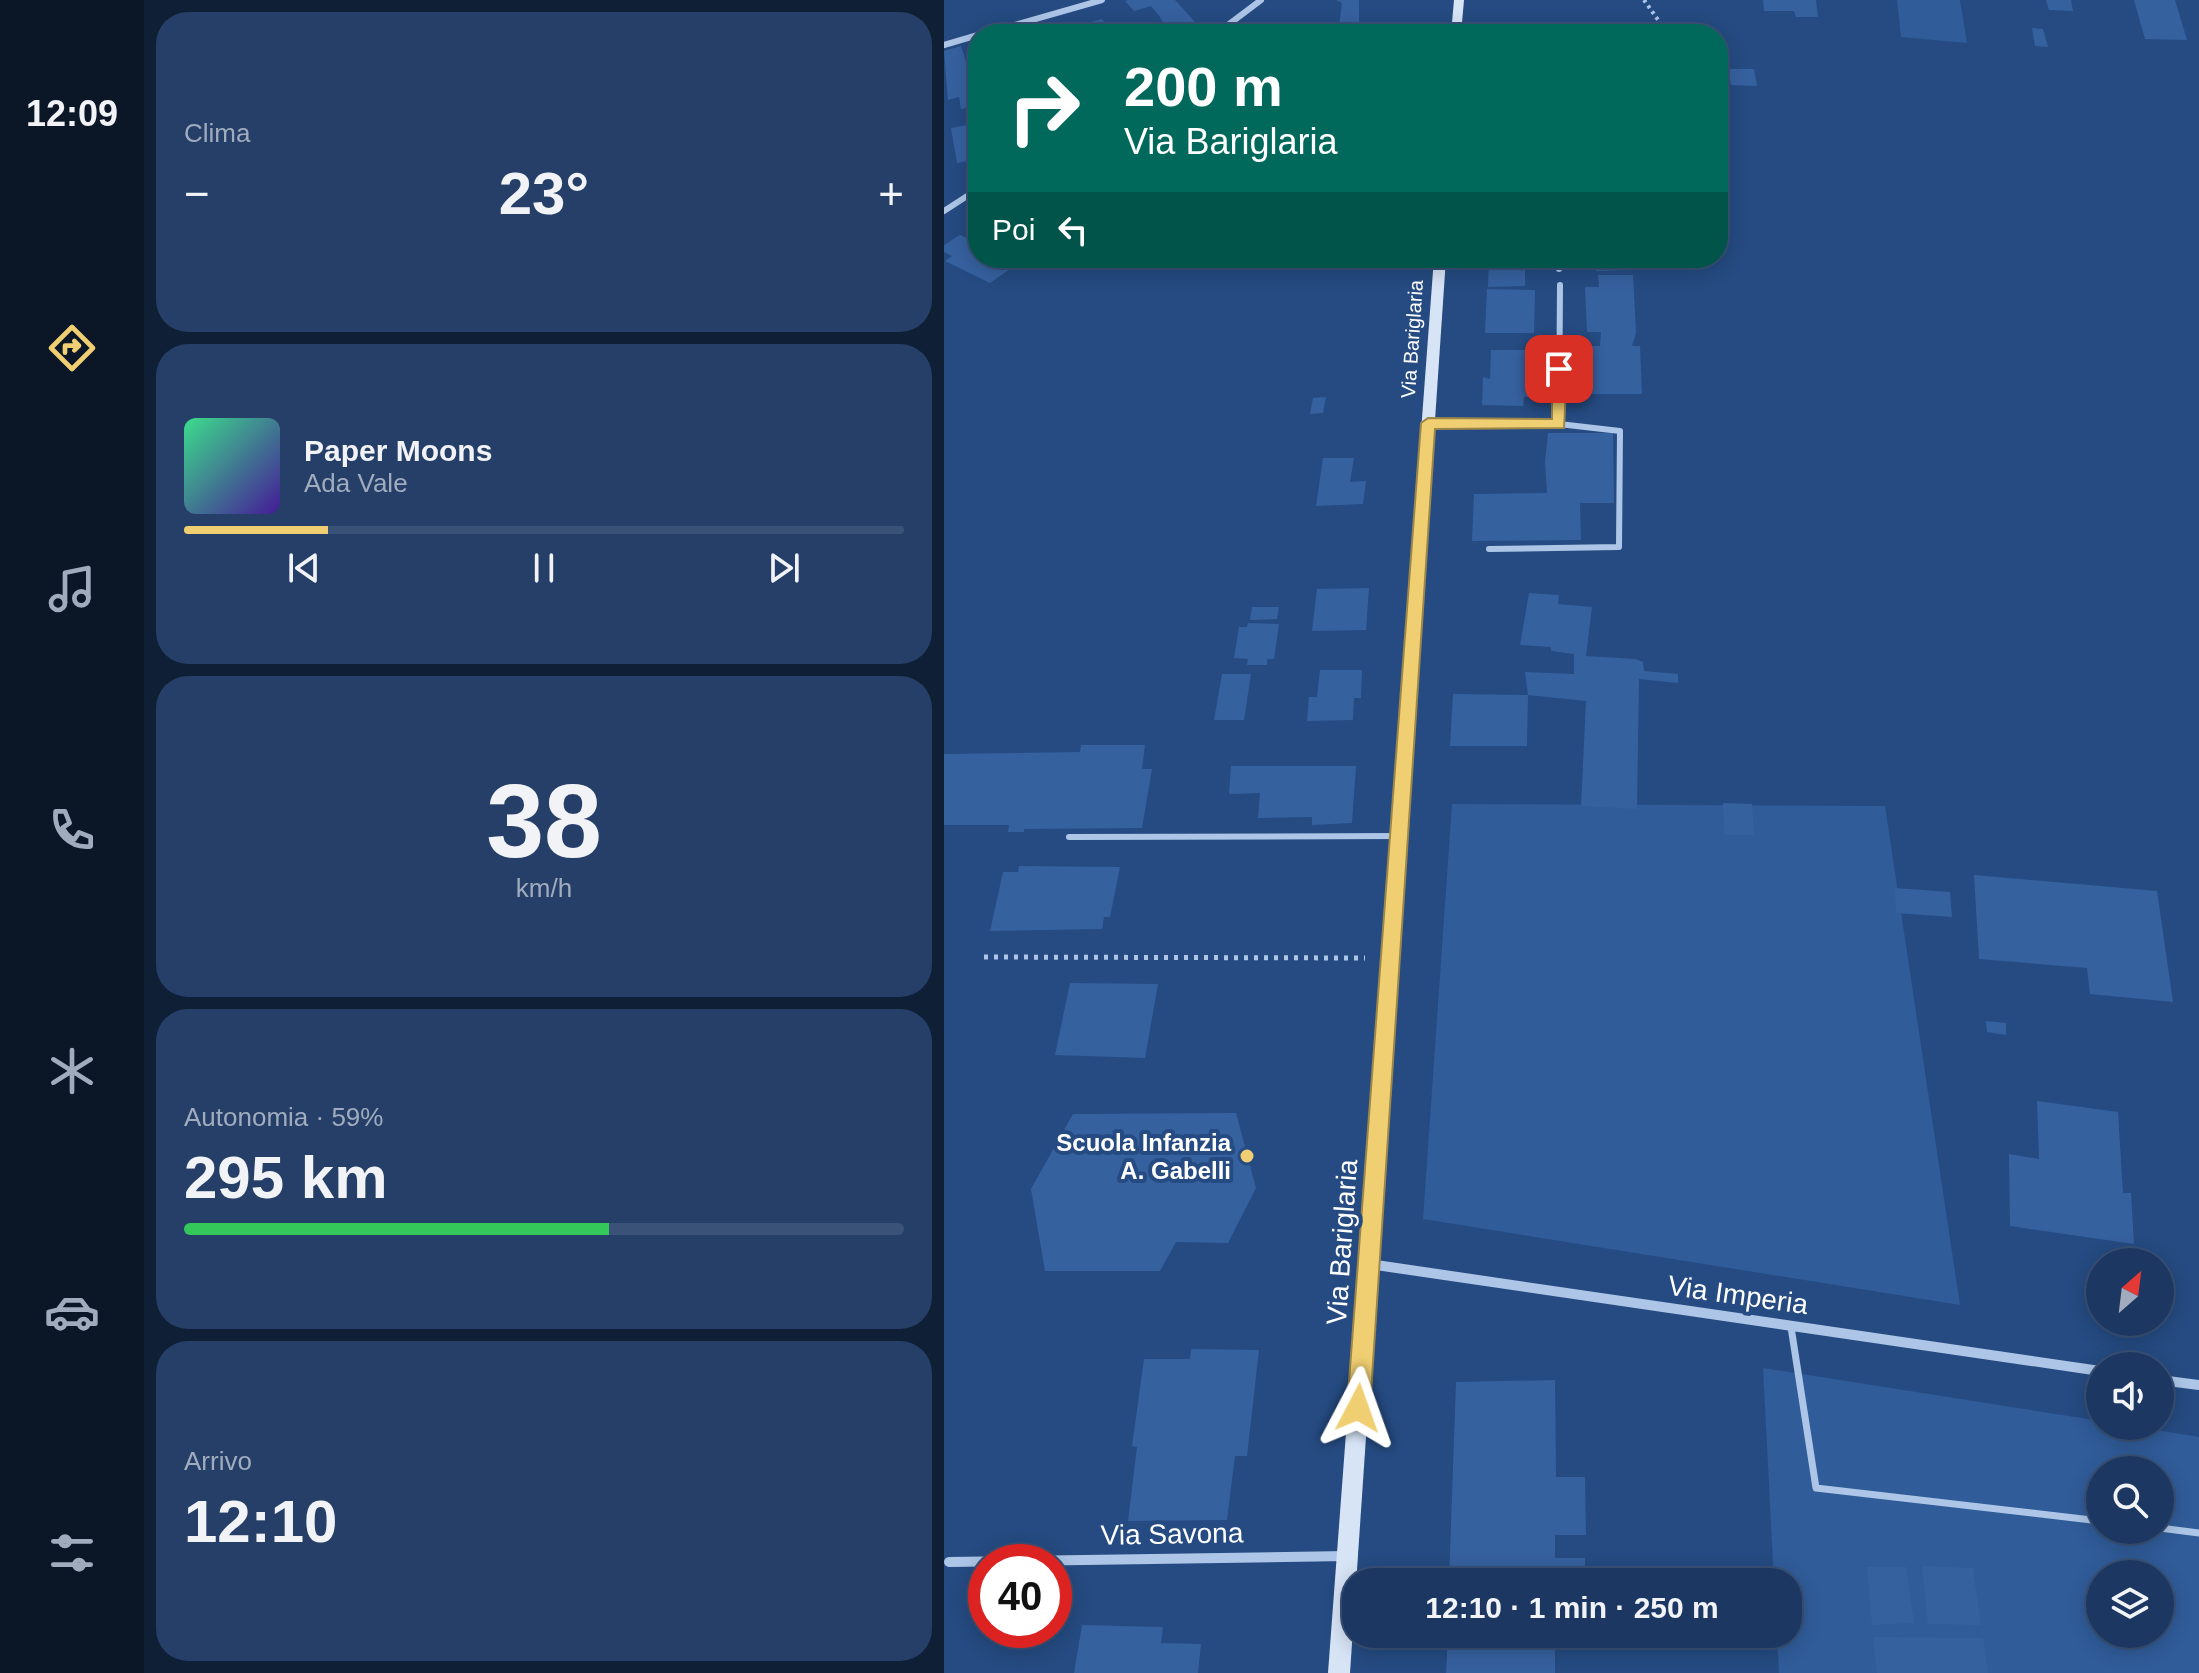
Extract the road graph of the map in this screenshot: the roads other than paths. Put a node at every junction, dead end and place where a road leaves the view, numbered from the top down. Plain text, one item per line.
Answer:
1 (1102, 0) edge
2 (1261, 0) edge
3 (1459, 0) edge
4 (1019, 24) edge
5 (1229, 24) edge
6 (1457, 24) edge
7 (968, 39) edge
8 (944, 45) edge
9 (968, 195) edge
10 (944, 211) edge
11 (1439, 268) edge
12 (1560, 285) dead end
13 (1428, 423) junction
14 (1559, 424) junction
15 (1489, 549) dead end
16 (1399, 836) junction
17 (1069, 837) dead end
18 (1369, 1264) junction
19 (1791, 1327) junction
20 (2086, 1369) edge
21 (2174, 1382) edge
22 (2199, 1385) edge
23 (2086, 1519) edge
24 (2174, 1530) edge
25 (2199, 1533) edge
26 (1348, 1556) junction
27 (949, 1562) dead end
28 (1339, 1673) edge

1 - 4 street
2 - 5 street
3 - 6 street
7 - 8 street
9 - 10 street
11 - 13 street, Via Bariglaria
12 - 14 street
13 - 14 street, Via Bariglaria
13 - 16 street, Via Bariglaria
14 - 15 lane, Via Bariglaria
16 - 17 lane
16 - 18 street, Via Bariglaria
18 - 19 street, Via Imperia
18 - 26 street, Via Bariglaria
19 - 20 street, Via Imperia
19 - 23 lane
21 - 22 street
24 - 25 lane
26 - 27 street, Via Savona
26 - 28 street, Via Bariglaria

